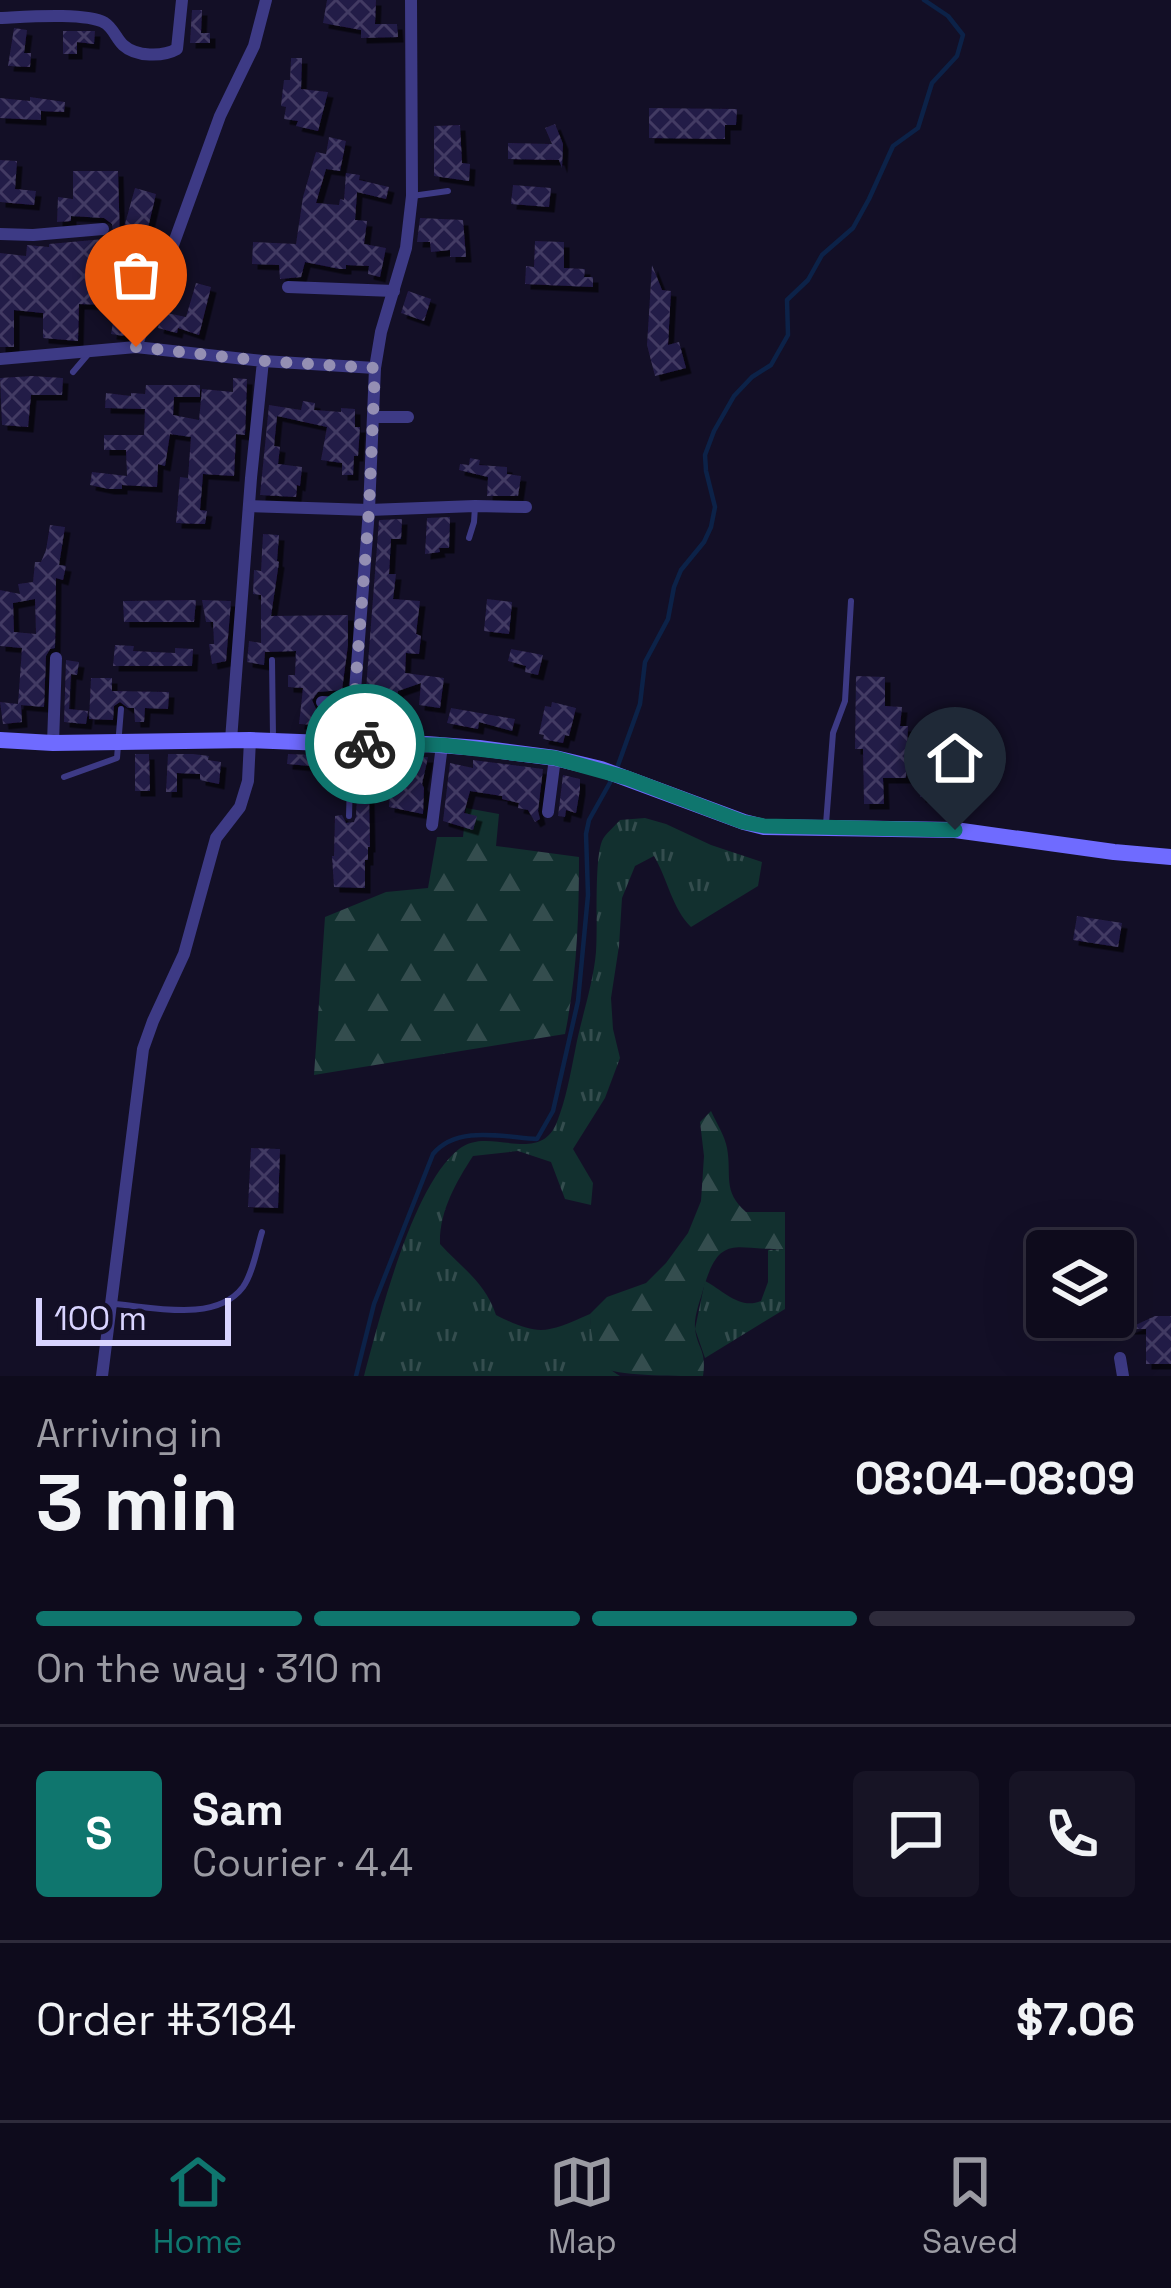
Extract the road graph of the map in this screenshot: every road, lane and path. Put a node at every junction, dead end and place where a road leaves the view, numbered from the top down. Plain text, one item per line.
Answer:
1 (182, 0) edge
2 (266, 0) edge
3 (412, 0) edge
4 (0, 18) edge
5 (448, 191) dead end
6 (412, 196) junction
7 (103, 230) dead end
8 (0, 234) edge
9 (288, 286) dead end
10 (394, 291) junction
11 (136, 347) junction
12 (92, 350) junction
13 (0, 359) edge
14 (263, 361) junction
15 (375, 368) junction
16 (73, 372) dead end
17 (374, 417) junction
18 (408, 417) dead end
19 (249, 506) junction
20 (475, 506) junction
21 (526, 507) dead end
22 (369, 510) junction
23 (469, 538) dead end
24 (851, 601) dead end
25 (56, 658) dead end
26 (272, 660) dead end
27 (322, 702) dead end
28 (354, 704) junction
29 (121, 709) dead end
30 (0, 740) edge
31 (240, 740) junction
32 (273, 740) junction
33 (120, 741) junction
34 (351, 742) junction
35 (53, 743) junction
36 (442, 745) junction
37 (555, 758) junction
38 (64, 778) dead end
39 (956, 789) dead end
40 (548, 812) dead end
41 (350, 816) dead end
42 (432, 825) dead end
43 (826, 827) junction
44 (955, 830) junction
45 (1171, 857) edge
46 (262, 1232) dead end
47 (110, 1304) junction
48 (1120, 1358) dead end
49 (102, 1376) edge
50 (1123, 1376) edge

1 - 4 street
2 - 11 street
3 - 6 street
5 - 6 lane
6 - 10 street
7 - 8 street
9 - 10 street
10 - 15 street
11 - 12 street
11 - 14 street
12 - 13 street
12 - 16 lane
14 - 15 street
14 - 19 street
15 - 17 street
17 - 18 street
17 - 22 street
19 - 22 street
19 - 31 street
20 - 21 street
20 - 22 street
20 - 23 lane
22 - 28 street
24 - 43 lane
25 - 35 street
26 - 32 lane
27 - 28 street
28 - 34 street
29 - 33 lane
30 - 35 main road
31 - 32 main road
31 - 33 main road
31 - 47 street
32 - 34 main road
33 - 35 main road
33 - 38 lane
34 - 36 main road
34 - 41 lane
36 - 37 main road
36 - 42 street
37 - 40 street
37 - 43 main road
39 - 44 lane
43 - 44 main road
44 - 45 main road
46 - 47 lane
47 - 49 street
48 - 50 street

